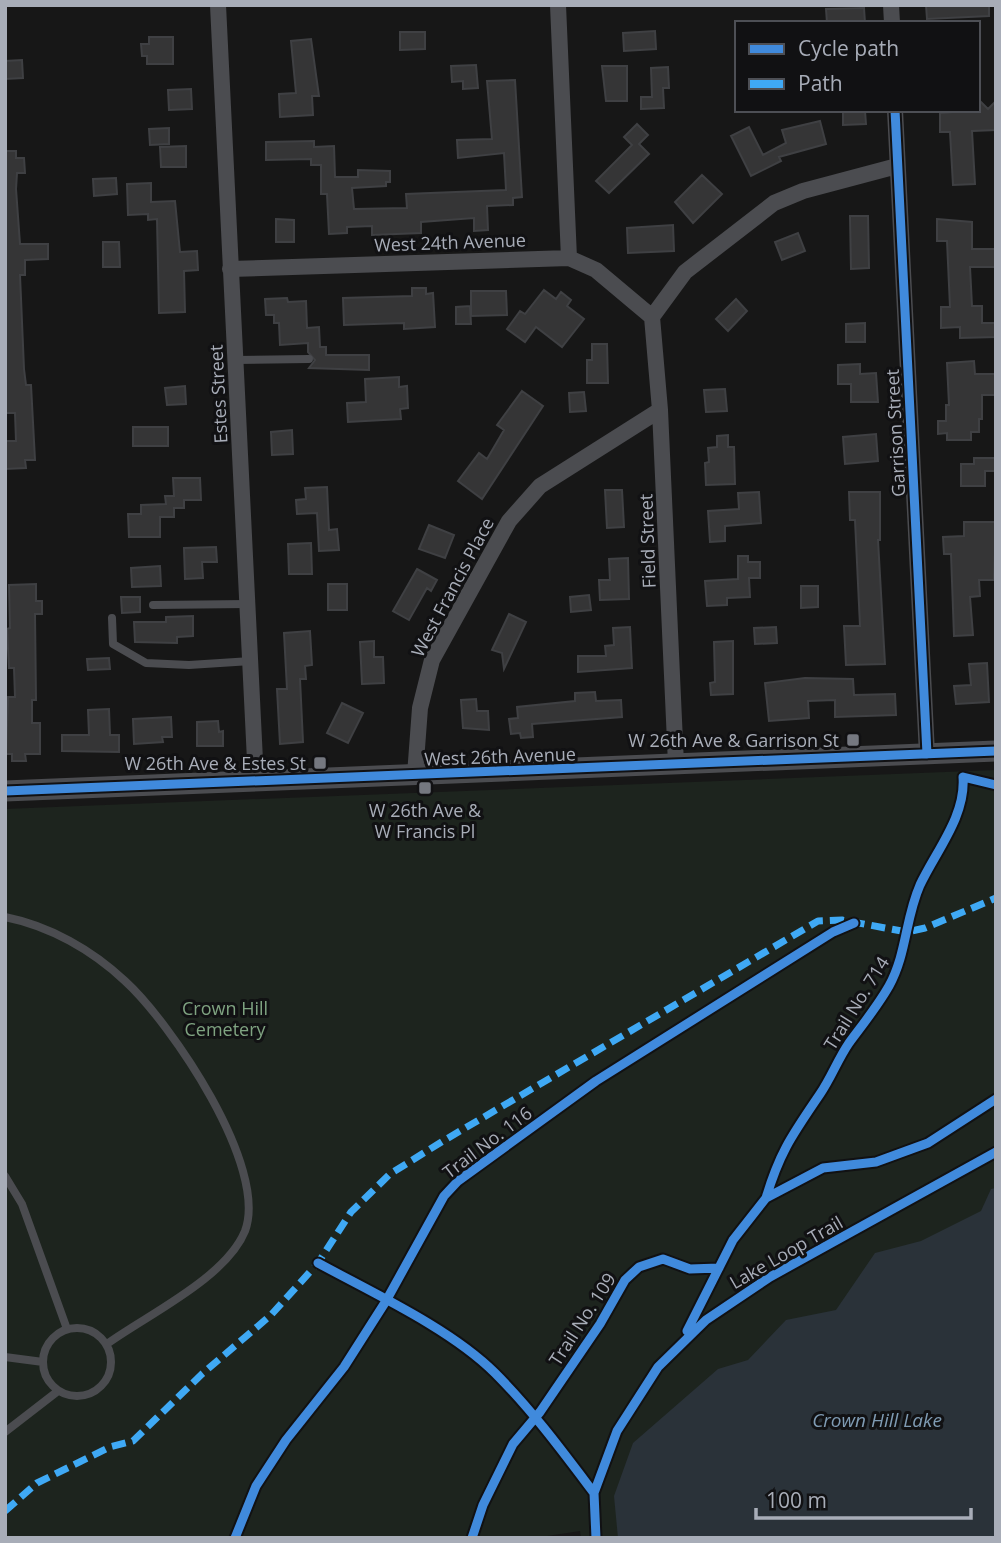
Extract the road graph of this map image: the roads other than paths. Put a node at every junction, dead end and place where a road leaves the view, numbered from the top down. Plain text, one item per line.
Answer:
1 (219, 5) edge
2 (558, 5) edge
3 (895, 112) edge
4 (897, 166) junction
5 (569, 258) junction
6 (230, 269) junction
7 (652, 317) junction
8 (309, 359) dead end
9 (235, 360) junction
10 (660, 410) junction
11 (248, 604) junction
12 (153, 605) dead end
13 (112, 618) dead end
14 (251, 662) junction
15 (996, 751) edge
16 (928, 754) junction
17 (676, 764) junction
18 (415, 775) junction
19 (257, 781) junction
20 (5, 792) edge
21 (5, 917) edge
22 (5, 1176) edge
23 (67, 1329) junction
24 (107, 1344) junction
25 (5, 1357) edge
26 (43, 1362) junction
27 (58, 1391) junction
28 (5, 1432) edge

1 - 6 street, Estes Street
2 - 5 street
3 - 4 street, Garrison Street
4 - 7 street
4 - 16 street, Garrison Street
5 - 6 street, West 24th Avenue
5 - 7 street, West 24th Avenue
6 - 9 street, Estes Street
7 - 10 street, Field Street
8 - 9 lane
9 - 11 street, Estes Street
10 - 17 street, Field Street
10 - 18 street, West Francis Place
11 - 12 lane
11 - 14 street, Estes Street
13 - 14 lane
14 - 19 street, Estes Street
15 - 16 street, West 26th Avenue
16 - 17 street, West 26th Avenue
17 - 18 street, West 26th Avenue
18 - 19 street, West 26th Avenue
19 - 20 street, West 26th Avenue
21 - 24 lane
22 - 23 lane
23 - 24 lane
23 - 26 lane
24 - 27 lane
25 - 26 lane
26 - 27 lane
27 - 28 lane

